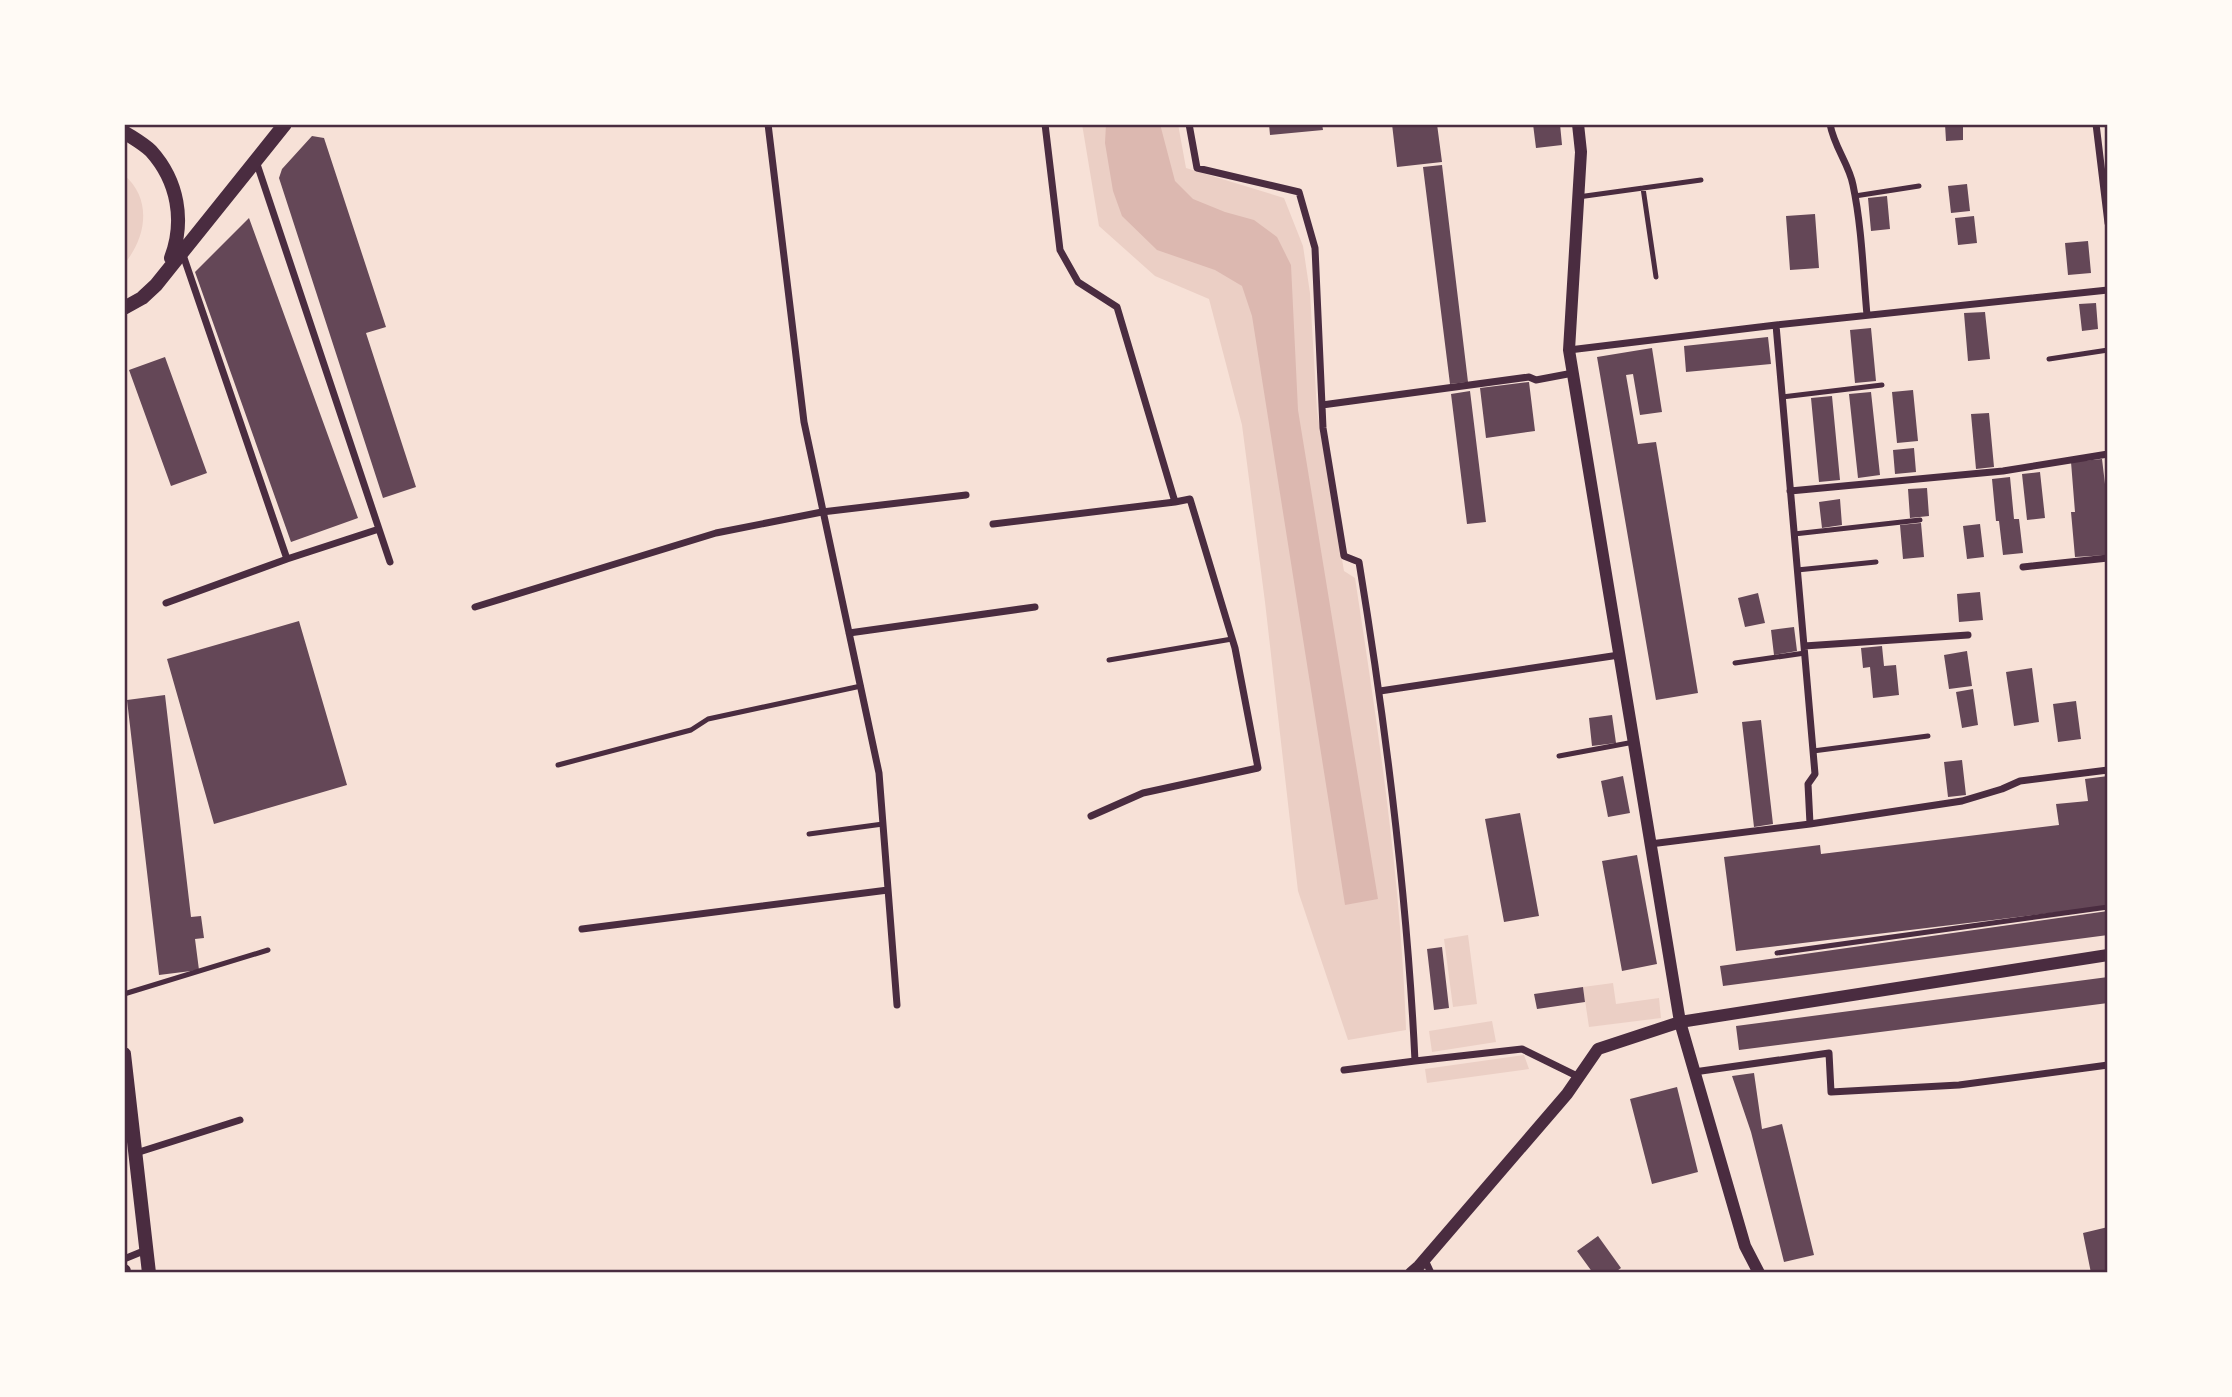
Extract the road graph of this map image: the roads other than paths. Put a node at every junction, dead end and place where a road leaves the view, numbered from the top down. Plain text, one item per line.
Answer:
1 (285, 124) edge
2 (768, 124) edge
3 (1045, 124) edge
4 (1189, 124) edge
5 (1578, 124) edge
6 (1830, 124) edge
7 (2096, 124) edge
8 (124, 132) edge
9 (256, 161) junction
10 (1701, 180) dead end
11 (1919, 186) dead end
12 (1643, 188) junction
13 (1855, 196) junction
14 (1578, 197) junction
15 (2108, 223) edge
16 (182, 251) junction
17 (167, 269) junction
18 (1656, 277) dead end
19 (2108, 290) edge
20 (142, 298) junction
21 (124, 308) edge
22 (1867, 315) junction
23 (124, 321) edge
24 (1776, 325) junction
25 (1569, 350) junction
26 (2108, 350) edge
27 (2049, 359) dead end
28 (1573, 373) junction
29 (1882, 385) dead end
30 (1782, 397) junction
31 (1322, 405) junction
32 (2108, 454) edge
33 (1790, 491) junction
34 (966, 495) dead end
35 (1175, 502) junction
36 (822, 512) junction
37 (1920, 520) dead end
38 (993, 524) dead end
39 (379, 529) junction
40 (1794, 534) junction
41 (2108, 558) edge
42 (287, 559) junction
43 (390, 562) dead end
44 (1876, 562) dead end
45 (2023, 567) dead end
46 (1797, 570) junction
47 (166, 603) dead end
48 (475, 607) dead end
49 (1035, 607) dead end
50 (849, 633) junction
51 (1968, 635) dead end
52 (1232, 639) junction
53 (1805, 649) junction
54 (1619, 654) junction
55 (1109, 660) dead end
56 (1735, 663) dead end
57 (860, 686) junction
58 (1380, 691) junction
59 (1928, 736) dead end
60 (1634, 742) junction
61 (1813, 751) junction
62 (1559, 756) dead end
63 (558, 765) dead end
64 (2108, 770) edge
65 (1091, 816) dead end
66 (883, 824) junction
67 (1810, 824) junction
68 (809, 834) dead end
69 (1650, 844) junction
70 (888, 890) junction
71 (2108, 907) edge
72 (582, 929) dead end
73 (268, 950) dead end
74 (1777, 953) dead end
75 (2108, 955) edge
76 (124, 994) edge
77 (897, 1005) dead end
78 (1680, 1022) junction
79 (124, 1054) edge
80 (1415, 1061) junction
81 (2108, 1065) edge
82 (1344, 1070) dead end
83 (1694, 1072) junction
84 (1579, 1077) junction
85 (240, 1120) dead end
86 (136, 1153) junction
87 (146, 1250) junction
88 (124, 1259) edge
89 (1425, 1260) junction
90 (149, 1273) edge
91 (1411, 1273) edge
92 (1431, 1273) edge
93 (1759, 1273) edge

1 - 9 main road
2 - 36 street
3 - 35 street
4 - 31 street
5 - 14 street
6 - 13 street
7 - 15 street
8 - 17 main road
9 - 16 main road
9 - 39 street
10 - 12 lane
11 - 13 lane
12 - 14 lane
12 - 18 lane
13 - 22 street
14 - 25 street
16 - 17 main road
16 - 42 street
17 - 20 main road
19 - 22 street
20 - 21 main road
20 - 23 main road
22 - 24 street
24 - 25 street
24 - 30 street
25 - 28 street
26 - 27 lane
28 - 31 street
28 - 54 street
29 - 30 lane
30 - 33 street
31 - 58 street
32 - 33 street
33 - 40 street
34 - 36 street
35 - 38 street
35 - 52 street
36 - 48 street
36 - 50 street
37 - 40 lane
39 - 42 street
39 - 43 street
40 - 46 street
41 - 45 street
42 - 47 street
44 - 46 lane
46 - 53 street
49 - 50 street
50 - 57 street
51 - 53 street
52 - 55 lane
52 - 65 street
53 - 56 lane
53 - 61 street
54 - 58 street
54 - 60 street
57 - 63 lane
57 - 66 street
58 - 80 street
59 - 61 lane
60 - 62 lane
60 - 69 street
61 - 67 street
64 - 67 street
66 - 68 lane
66 - 70 street
67 - 69 street
69 - 78 street
70 - 72 street
70 - 77 street
71 - 74 lane
73 - 76 lane
75 - 78 street
78 - 83 street
78 - 84 street
79 - 86 main road
80 - 82 street
80 - 84 street
81 - 83 street
83 - 93 street
84 - 89 street
85 - 86 street
86 - 87 main road
87 - 88 street
87 - 90 main road
89 - 91 street
89 - 92 street

